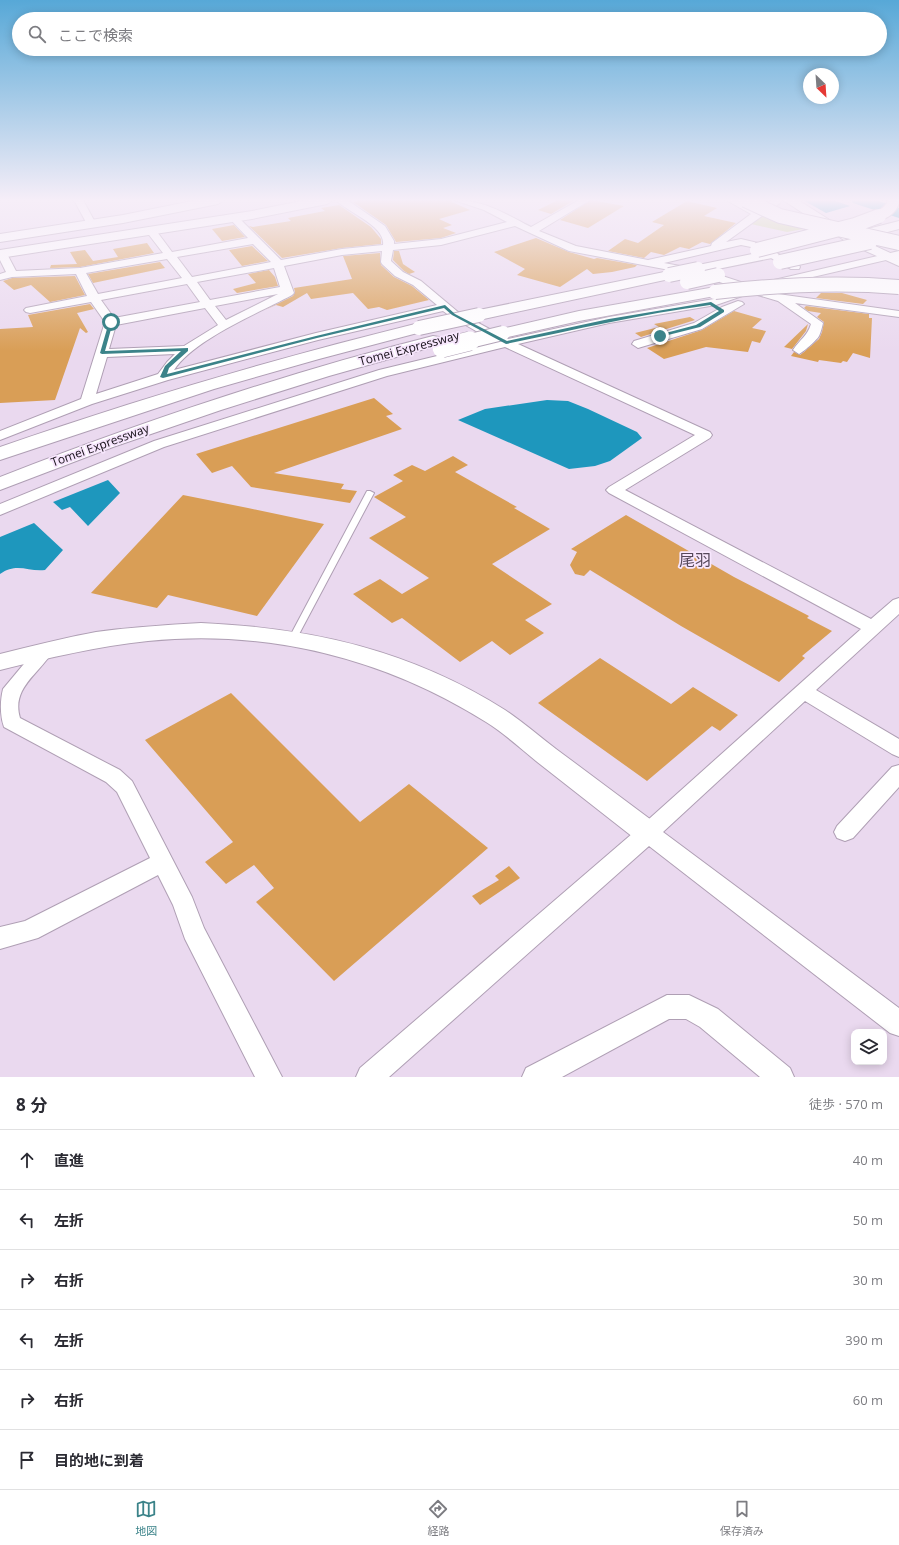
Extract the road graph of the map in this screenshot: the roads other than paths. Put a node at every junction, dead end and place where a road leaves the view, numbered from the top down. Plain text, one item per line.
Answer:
1 (25, 250) edge
2 (167, 250) edge
3 (198, 250) edge
4 (265, 250) edge
5 (362, 250) edge
6 (387, 250) edge
7 (580, 250) edge
8 (702, 250) edge
9 (764, 250) edge
10 (784, 250) edge
11 (794, 250) edge
12 (810, 250) edge
13 (875, 250) edge
14 (1, 254) edge
15 (171, 255) junction
16 (768, 256) junction
17 (895, 258) edge
18 (647, 263) junction
19 (278, 264) junction
20 (80, 270) junction
21 (12, 274) junction
22 (806, 276) junction
23 (0, 277) edge
24 (189, 280) junction
25 (899, 286) edge
26 (287, 289) junction
27 (754, 290) junction
28 (899, 292) edge
29 (94, 298) junction
30 (713, 298) junction
31 (780, 298) junction
32 (207, 304) junction
33 (445, 306) junction
34 (30, 310) dead end
35 (722, 311) junction
36 (899, 314) edge
37 (111, 322) junction
38 (225, 326) junction
39 (501, 334) junction
40 (638, 344) dead end
41 (186, 350) junction
42 (799, 350) dead end
43 (102, 353) junction
44 (163, 377) junction
45 (87, 401) junction
46 (0, 436) edge
47 (0, 454) edge
48 (0, 484) edge
49 (370, 493) dead end
50 (0, 510) edge
51 (899, 604) edge
52 (872, 627) junction
53 (293, 638) junction
54 (44, 652) junction
55 (0, 662) edge
56 (803, 691) junction
57 (3, 708) edge
58 (899, 748) edge
59 (899, 773) edge
60 (845, 832) dead end
61 (648, 833) junction
62 (163, 862) junction
63 (0, 938) edge
64 (899, 1024) edge
65 (269, 1077) edge
66 (369, 1077) edge
67 (535, 1077) edge
68 (781, 1077) edge

1 - 14 highway
2 - 15 street
3 - 15 street
4 - 19 street
5 - 19 street
6 - 33 street
7 - 18 street
8 - 18 street
9 - 22 street
10 - 16 highway, bridge
11 - 16 highway, Tomei Expressway
12 - 16 highway, Tomei Expressway, bridge
13 - 17 street
14 - 21 street
15 - 20 street
15 - 24 street
16 - 39 highway, Tomei Expressway, bridge
16 - 47 highway, Tomei Expressway, bridge
17 - 22 street
18 - 27 street
19 - 24 street
19 - 26 street
20 - 21 street
20 - 29 street
21 - 23 street
22 - 27 street
22 - 28 street
24 - 29 street
24 - 32 street
25 - 30 highway, bridge
26 - 32 street
26 - 38 street
27 - 30 street
27 - 31 street
27 - 35 street
29 - 34 street
29 - 37 street
30 - 35 street
30 - 39 highway
31 - 36 street
31 - 42 street
32 - 37 street
32 - 38 street
33 - 39 street
33 - 44 street
35 - 40 street
37 - 43 street
38 - 41 street
39 - 48 highway, Tomei Expressway, bridge
39 - 50 street
39 - 52 street
41 - 43 street
41 - 44 street
43 - 45 street
44 - 45 street
45 - 46 street
49 - 53 lane
51 - 52 street
52 - 56 street
53 - 54 street
53 - 61 street
54 - 55 street
54 - 57 street
56 - 58 street
56 - 61 street
57 - 62 street
59 - 60 street
61 - 64 street
61 - 66 street
62 - 63 street
62 - 65 street
67 - 68 street

